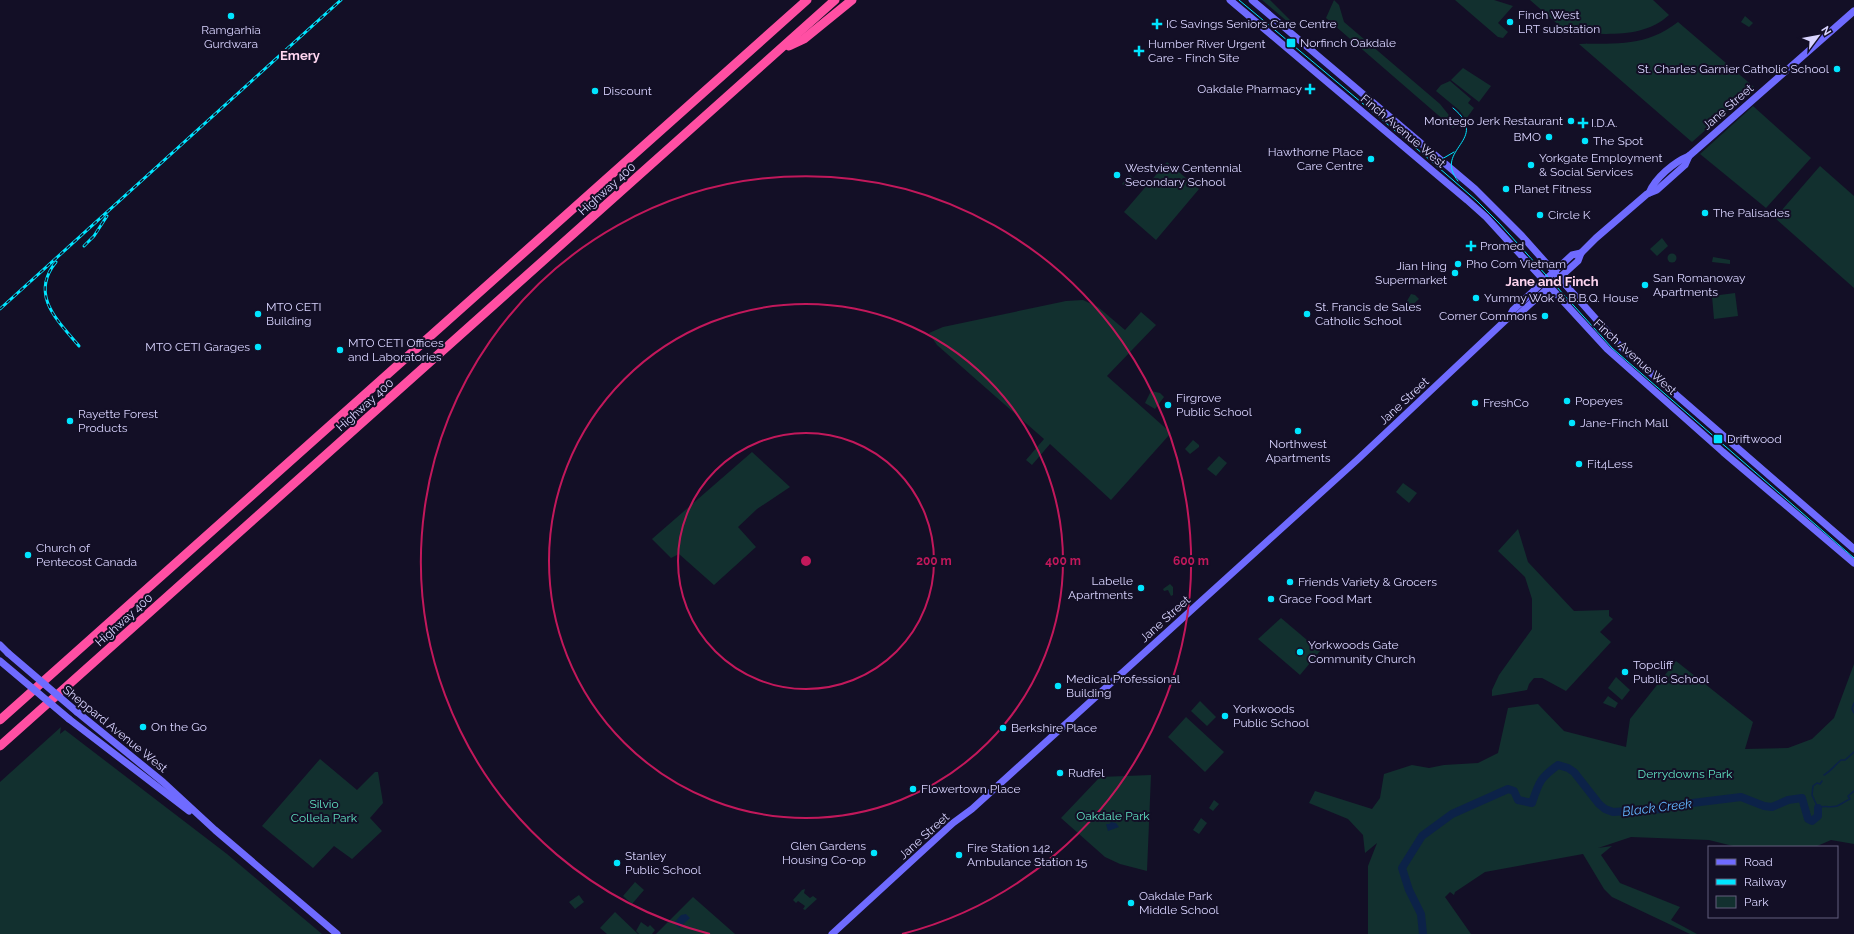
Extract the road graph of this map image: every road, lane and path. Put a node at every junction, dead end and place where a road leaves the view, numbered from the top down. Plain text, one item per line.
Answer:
1 (807, 0) edge
2 (835, 0) edge
3 (852, 0) edge
4 (1230, 0) edge
5 (1252, 0) edge
6 (1854, 11) edge
7 (780, 50) junction
8 (1581, 253) junction
9 (1553, 272) junction
10 (1559, 278) junction
11 (1544, 281) junction
12 (1549, 287) junction
13 (1509, 317) junction
14 (1854, 549) edge
15 (1854, 563) edge
16 (0, 645) edge
17 (0, 660) edge
18 (0, 720) edge
19 (0, 746) edge
20 (215, 830) junction
21 (337, 934) edge
22 (832, 934) edge

1 - 18 highway, Highway 400
2 - 7 highway, Highway 400
3 - 7 highway
4 - 11 main road, Finch Avenue West
5 - 9 main road, Finch Avenue West
6 - 8 main road, Jane Street
7 - 19 highway, Highway 400
8 - 9 main road, Jane Street
8 - 10 main road, Jane Street
9 - 10 main road, Finch Avenue West
9 - 11 main road, Jane Street
10 - 12 main road, Jane Street
10 - 14 main road, Finch Avenue West
11 - 12 main road, Finch Avenue West
11 - 13 main road, Jane Street
12 - 13 main road, Jane Street
12 - 15 main road, Finch Avenue West
13 - 22 main road, Jane Street
16 - 20 main road, Sheppard Avenue West, bridge
17 - 20 main road, Sheppard Avenue West, bridge
20 - 21 main road, Sheppard Avenue West

